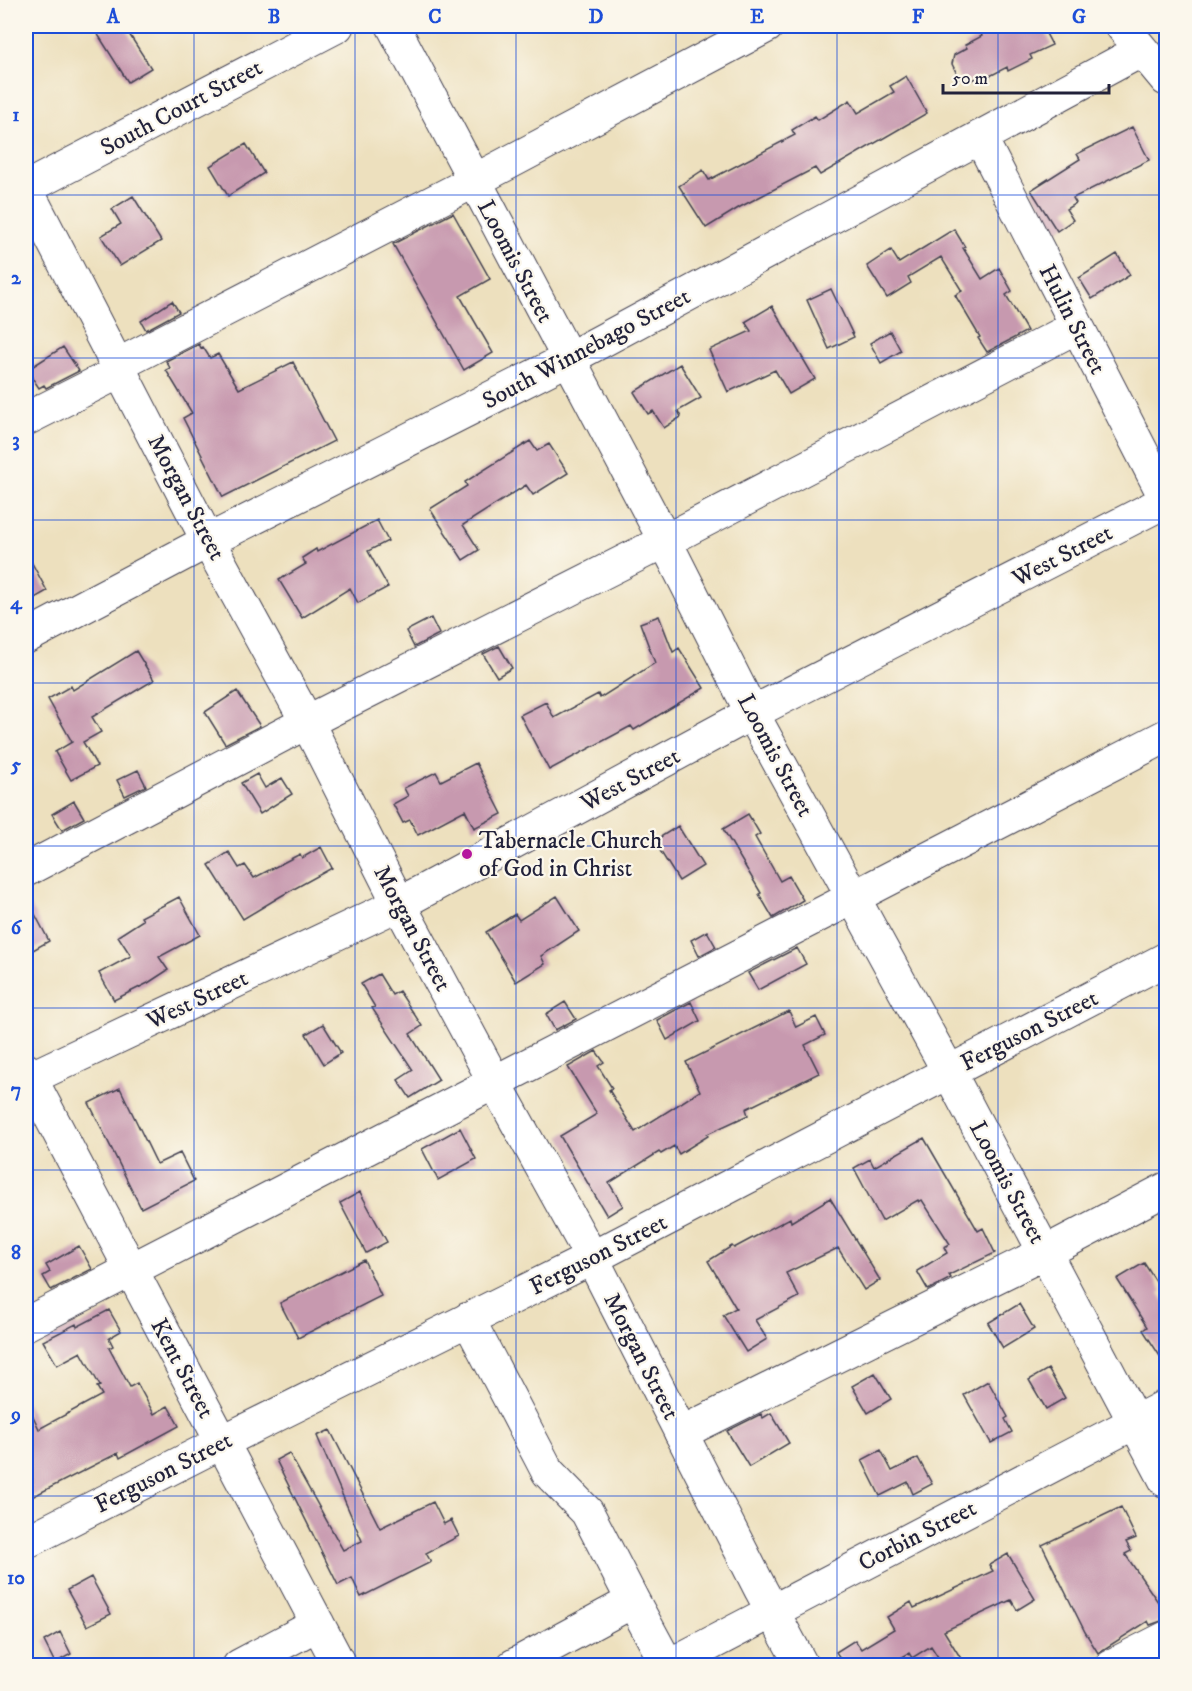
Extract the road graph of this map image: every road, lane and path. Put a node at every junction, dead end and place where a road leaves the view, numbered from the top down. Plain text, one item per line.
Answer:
1 (337, 26) edge
2 (393, 26) edge
3 (767, 26) edge
4 (1132, 38) edge
5 (1167, 79) edge
6 (980, 137) junction
7 (474, 181) junction
8 (26, 189) edge
9 (1076, 327) junction
10 (568, 359) junction
11 (119, 368) junction
12 (26, 419) edge
13 (1167, 500) edge
14 (208, 540) junction
15 (665, 542) junction
16 (26, 637) edge
17 (752, 713) junction
18 (307, 722) junction
19 (1167, 736) edge
20 (26, 870) edge
21 (853, 897) junction
22 (399, 904) junction
23 (1167, 959) edge
24 (949, 1072) junction
25 (27, 1076) edge
26 (494, 1082) junction
27 (1167, 1189) edge
28 (1046, 1252) junction
29 (592, 1258) junction
30 (131, 1270) junction
31 (468, 1319) junction
32 (26, 1324) edge
33 (1167, 1406) edge
34 (1136, 1421) junction
35 (681, 1433) junction
36 (222, 1442) junction
37 (1167, 1481) edge
38 (26, 1542) edge
39 (633, 1601) junction
40 (772, 1610) junction
41 (318, 1624) junction
42 (1167, 1638) edge
43 (238, 1665) edge
44 (340, 1665) edge
45 (513, 1665) edge
46 (668, 1665) edge
47 (802, 1665) edge
48 (1111, 1665) edge

1 - 8 street, South Court Street
2 - 7 street, Loomis Street
3 - 7 street
4 - 5 street
4 - 6 street, South Winnebago Street
6 - 9 street, Hulin Street
6 - 10 street, South Winnebago Street
7 - 10 street, Loomis Street
7 - 11 street
8 - 11 street, Morgan Street
9 - 13 street, Hulin Street
9 - 15 street
10 - 14 street, South Winnebago Street
10 - 15 street, Loomis Street
11 - 12 street
11 - 14 street, Morgan Street
13 - 17 street, West Street
14 - 16 street, South Winnebago Street
14 - 18 street, Morgan Street
15 - 17 street, Loomis Street
15 - 18 street
17 - 21 street, Loomis Street
17 - 22 street, West Street
18 - 20 street
18 - 22 street, Morgan Street
19 - 21 street
21 - 24 street, Loomis Street
21 - 26 street
22 - 25 street, West Street
22 - 26 street, Morgan Street
23 - 24 street, Ferguson Street
24 - 28 street, Loomis Street
24 - 29 street, Ferguson Street
25 - 30 street, Kent Street
26 - 29 street, Morgan Street
26 - 30 street
27 - 28 street
28 - 34 street, Loomis Street
28 - 35 street
29 - 31 street, Ferguson Street
29 - 35 street, Morgan Street
30 - 32 street
30 - 36 street, Kent Street
31 - 36 street, Ferguson Street
31 - 39 street
33 - 34 street, Corbin Street
34 - 37 street, Loomis Street
34 - 40 street, Corbin Street
35 - 40 street, Morgan Street
36 - 38 street, Ferguson Street
36 - 41 street, Kent Street
39 - 45 street
39 - 46 street
40 - 46 street, Corbin Street
40 - 47 street, Morgan Street
41 - 43 street
41 - 44 street, Kent Street
42 - 48 street

